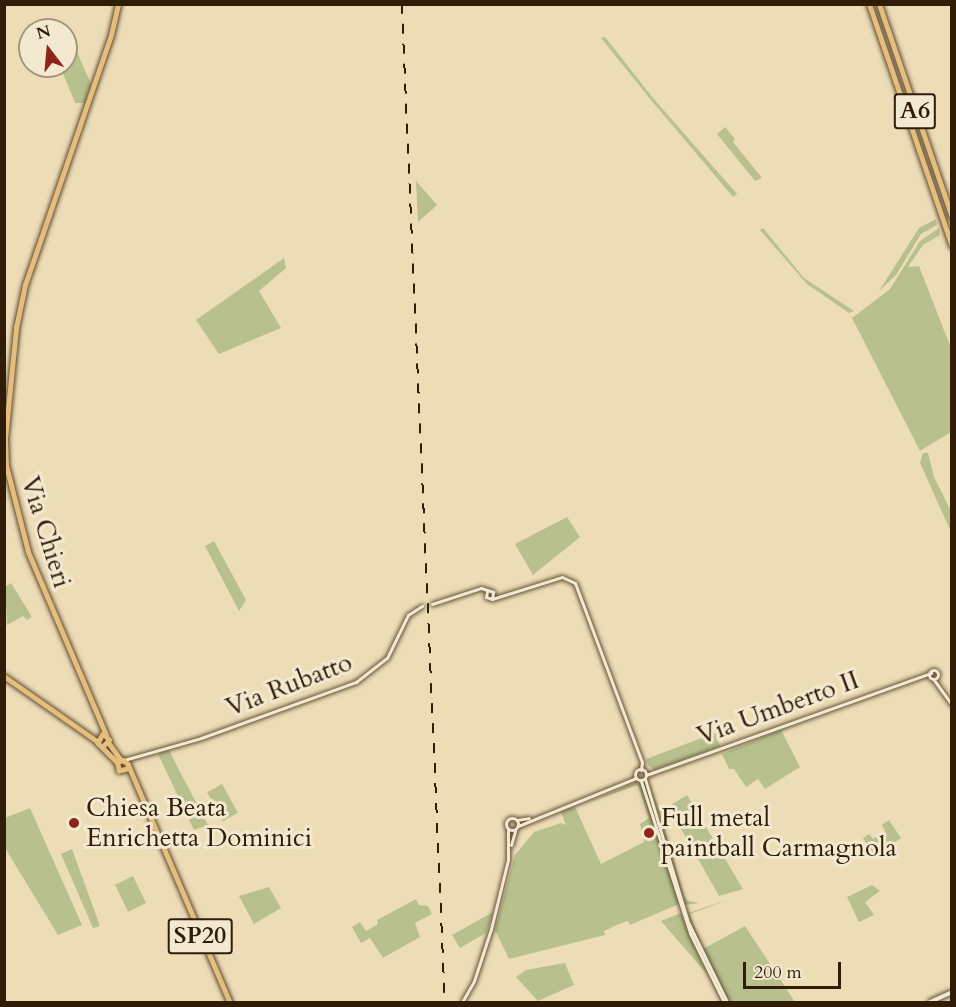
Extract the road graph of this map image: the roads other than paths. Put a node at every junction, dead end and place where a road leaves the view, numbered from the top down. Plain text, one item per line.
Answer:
1 (118, 4) edge
2 (869, 4) edge
3 (879, 4) edge
4 (951, 216) edge
5 (951, 246) edge
6 (432, 604) dead end
7 (422, 606) dead end
8 (930, 675) junction
9 (4, 676) edge
10 (937, 680) junction
11 (951, 705) edge
12 (101, 737) junction
13 (109, 742) junction
14 (103, 746) junction
15 (137, 758) junction
16 (121, 761) junction
17 (126, 769) junction
18 (641, 770) junction
19 (636, 778) junction
20 (644, 778) junction
21 (534, 817) junction
22 (517, 820) junction
23 (517, 828) junction
24 (508, 829) junction
25 (509, 849) junction
26 (951, 992) edge
27 (230, 1002) edge
28 (462, 1002) edge
29 (726, 1002) edge
30 (930, 1002) edge

1 - 12 main road, Via Chieri
2 - 5 highway, A6
3 - 4 highway, A6
6 - 18 street
7 - 15 street, Via Rubatto
8 - 10 street
8 - 10 street
8 - 20 street, Via Umberto II
9 - 12 main road
10 - 11 street
12 - 13 main road, Via Chieri
12 - 14 main road
13 - 14 main road
13 - 16 main road, Via Chieri
14 - 16 main road
15 - 16 street
15 - 17 street
16 - 17 main road
16 - 17 main road
17 - 27 main road, SP20
18 - 19 street
18 - 20 street
19 - 20 street
19 - 21 street
20 - 29 street
21 - 22 street
21 - 23 street
22 - 23 street
22 - 24 street
23 - 24 street
23 - 25 street
24 - 25 street
25 - 28 street
26 - 30 main road

